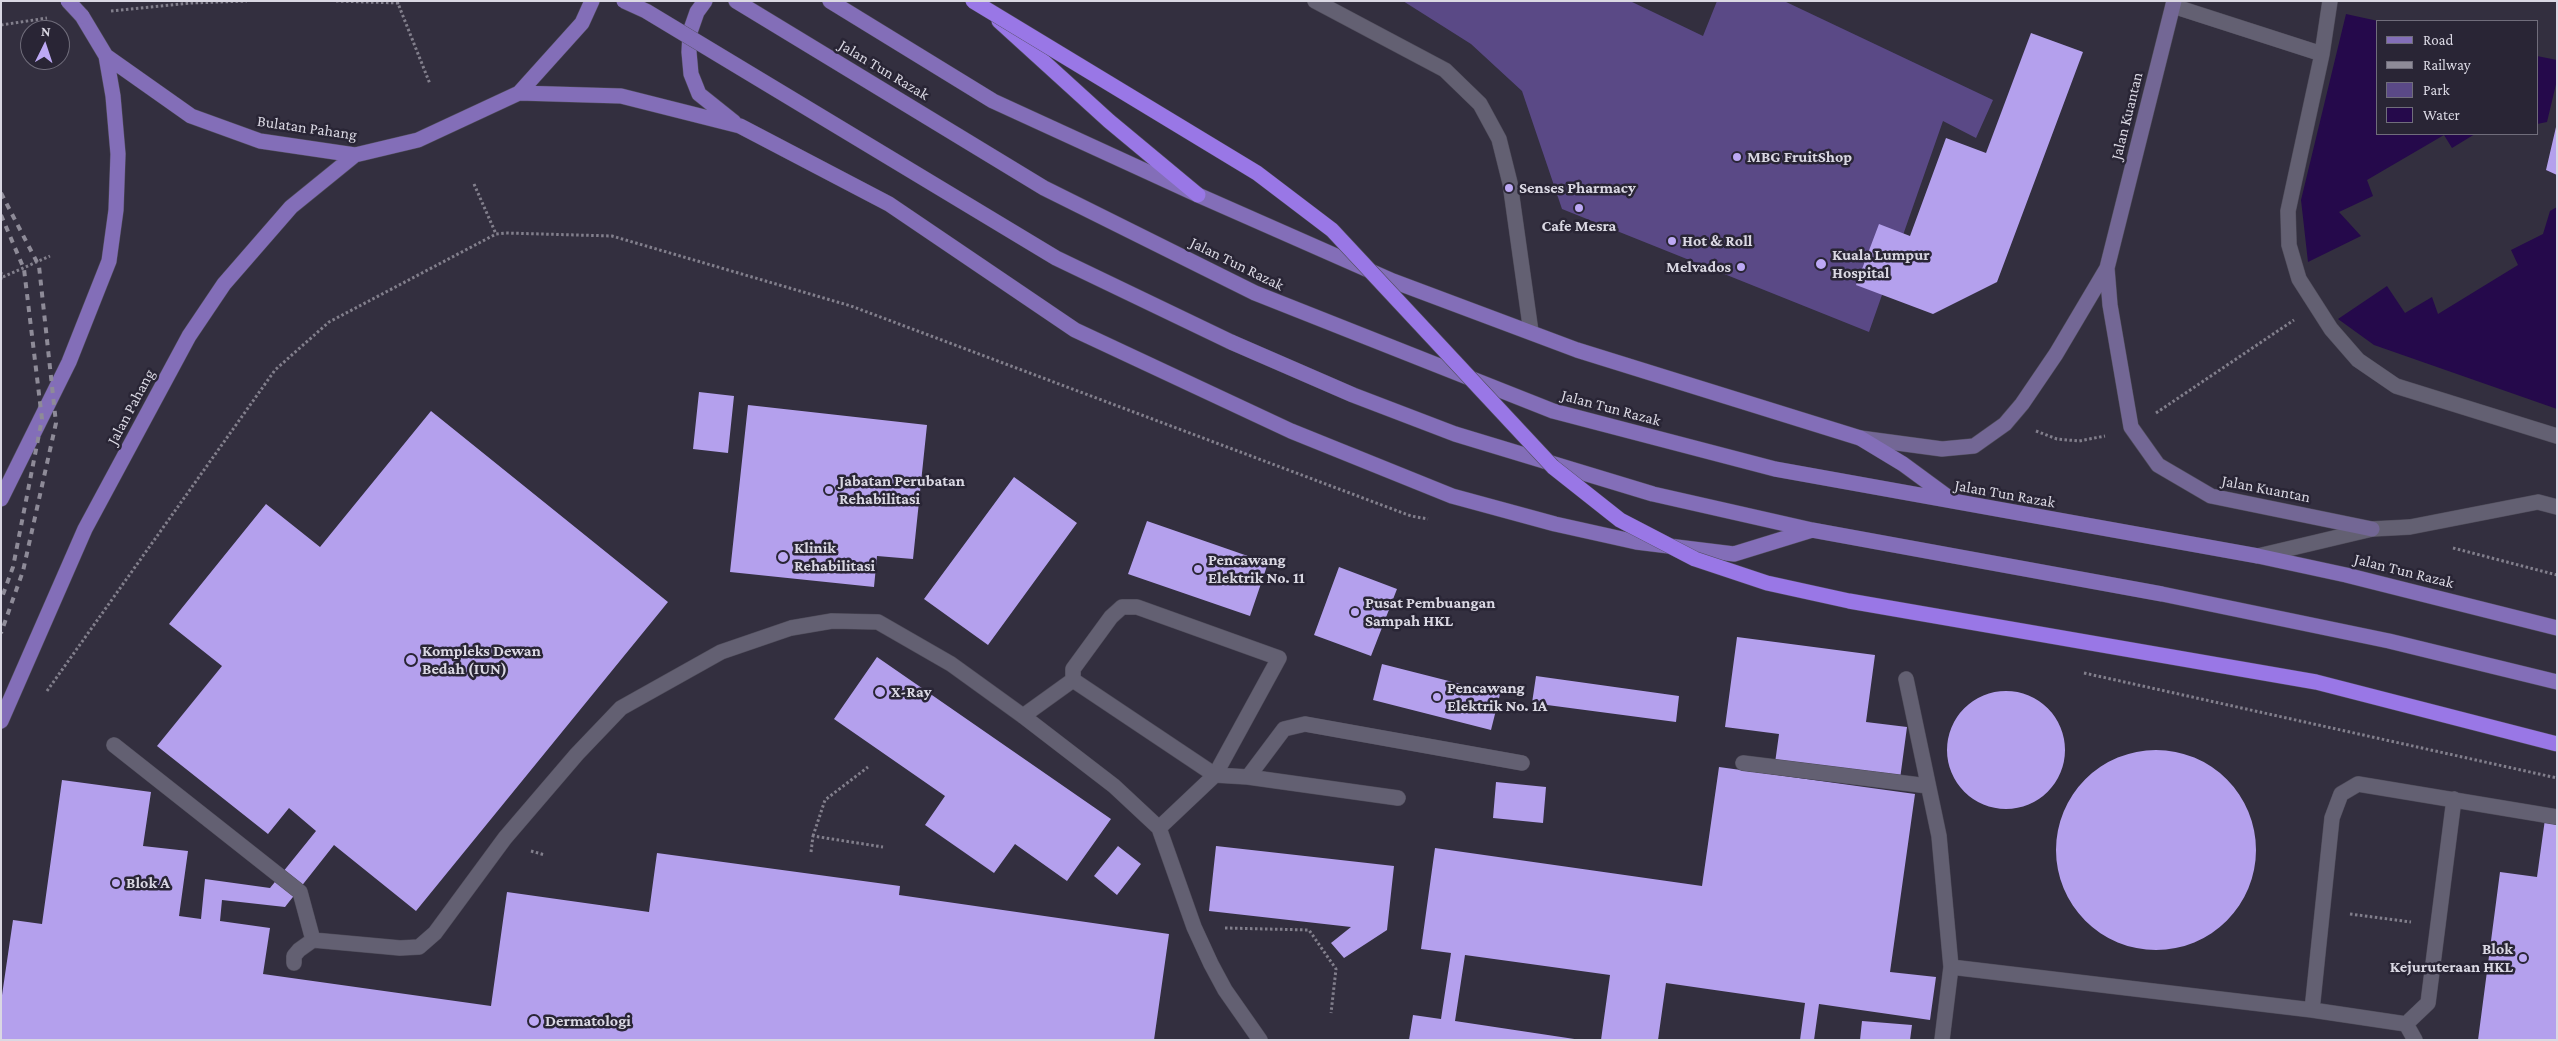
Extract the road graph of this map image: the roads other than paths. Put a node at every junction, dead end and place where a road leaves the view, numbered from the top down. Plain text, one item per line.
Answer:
1 (68, 1) edge
2 (75, 1) edge
3 (592, 1) edge
4 (624, 1) edge
5 (705, 1) edge
6 (736, 1) edge
7 (830, 1) edge
8 (973, 1) edge
9 (978, 1) edge
10 (1315, 1) edge
11 (2330, 1) edge
12 (2173, 4) edge
13 (82, 16) junction
14 (2322, 54) junction
15 (106, 56) junction
16 (519, 93) junction
17 (740, 126) junction
18 (355, 155) junction
19 (1198, 195) junction
20 (2107, 268) junction
21 (1530, 332) junction
22 (2557, 436) edge
23 (1860, 438) junction
24 (1, 499) edge
25 (1955, 503) junction
26 (2557, 507) edge
27 (2372, 529) junction
28 (1812, 530) junction
29 (2258, 556) junction
30 (2557, 628) edge
31 (1906, 679) dead end
32 (1073, 680) junction
33 (2557, 682) edge
34 (1023, 716) junction
35 (1, 721) edge
36 (2557, 744) edge
37 (114, 745) dead end
38 (1522, 763) dead end
39 (1743, 763) dead end
40 (1215, 775) junction
41 (1248, 777) junction
42 (1928, 786) junction
43 (1398, 798) dead end
44 (2454, 799) junction
45 (2557, 817) edge
46 (1159, 828) junction
47 (313, 940) junction
48 (294, 963) dead end
49 (1950, 967) junction
50 (2312, 1010) junction
51 (2406, 1024) junction
52 (1260, 1040) edge
53 (1942, 1040) edge
54 (2415, 1040) edge

1 - 13 main road, bridge
2 - 13 main road, Bulatan Pahang, bridge
3 - 16 main road, Bulatan Pahang
4 - 28 main road, bridge
5 - 17 main road
6 - 25 main road, Jalan Tun Razak
7 - 19 main road
8 - 36 highway, bridge
9 - 19 highway
10 - 21 lane
11 - 14 lane
12 - 14 lane
12 - 20 street, Jalan Kuantan
13 - 15 main road, Bulatan Pahang
14 - 22 lane
15 - 18 main road, Bulatan Pahang
15 - 24 main road
16 - 17 main road
16 - 18 main road, Bulatan Pahang
17 - 28 main road
18 - 35 main road, Jalan Pahang
19 - 21 main road
20 - 23 street, Jalan Kuantan
20 - 27 street, Jalan Kuantan
21 - 23 main road
23 - 25 main road
25 - 29 main road, Jalan Tun Razak
26 - 27 lane
27 - 29 lane
28 - 33 main road
29 - 30 main road, Jalan Tun Razak
31 - 42 lane
32 - 34 lane
32 - 40 lane
32 - 40 lane
34 - 46 lane
34 - 47 lane
37 - 47 lane
38 - 41 lane
39 - 42 lane
40 - 41 lane
40 - 46 lane
41 - 43 lane
42 - 49 lane
44 - 45 lane
44 - 50 lane
44 - 51 lane
46 - 52 lane
47 - 48 lane
49 - 50 lane
49 - 53 lane
50 - 51 lane
51 - 54 lane

